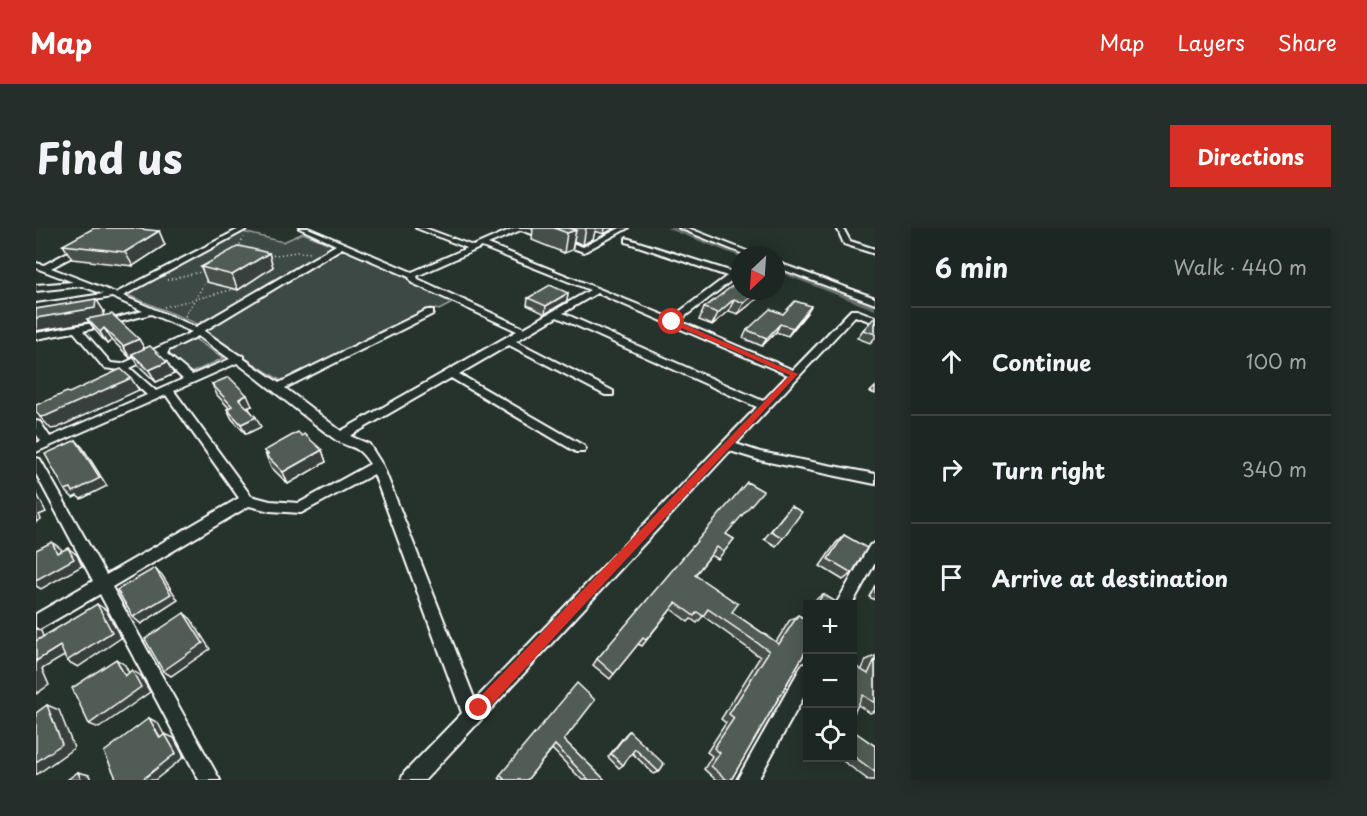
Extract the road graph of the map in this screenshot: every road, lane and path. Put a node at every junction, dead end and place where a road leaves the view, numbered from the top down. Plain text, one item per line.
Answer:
1 (302, 228) edge
2 (419, 228) edge
3 (520, 228) edge
4 (625, 228) edge
5 (682, 228) edge
6 (840, 228) edge
7 (243, 230) edge
8 (94, 242) edge
9 (630, 242) dead end
10 (342, 245) junction
11 (479, 247) junction
12 (731, 247) edge
13 (875, 252) edge
14 (329, 253) junction
15 (234, 255) edge
16 (262, 257) edge
17 (40, 267) edge
18 (785, 267) edge
19 (211, 269) edge
20 (412, 275) junction
21 (206, 280) edge
22 (163, 281) dead end
23 (85, 284) junction
24 (36, 288) edge
25 (231, 290) dead end
26 (597, 290) junction
27 (116, 295) junction
28 (203, 298) junction
29 (196, 299) junction
30 (875, 301) edge
31 (193, 304) junction
32 (36, 307) edge
33 (152, 311) junction
34 (430, 312) dead end
35 (556, 313) junction
36 (875, 320) edge
37 (672, 322) junction
38 (182, 324) junction
39 (76, 329) junction
40 (524, 331) junction
41 (199, 332) junction
42 (36, 336) edge
43 (507, 340) junction
44 (164, 349) junction
45 (240, 358) junction
46 (124, 372) junction
47 (450, 373) junction
48 (795, 374) junction
49 (191, 380) junction
50 (278, 387) junction
51 (168, 390) junction
52 (609, 393) dead end
53 (155, 396) junction
54 (764, 406) junction
55 (36, 425) edge
56 (340, 437) junction
57 (42, 446) edge
58 (727, 446) junction
59 (580, 449) dead end
60 (36, 462) edge
61 (377, 466) junction
62 (875, 479) edge
63 (247, 500) junction
64 (875, 549) edge
65 (102, 584) junction
66 (846, 600) edge
67 (36, 623) edge
68 (803, 678) edge
69 (472, 716) junction
70 (210, 780) edge
71 (411, 780) edge
72 (747, 780) edge

1 - 10 street
2 - 11 street
3 - 4 street
3 - 11 street
5 - 12 street
6 - 13 street
7 - 15 path
7 - 27 street
8 - 17 street
9 - 37 street
10 - 14 street
10 - 20 street
11 - 20 street
11 - 26 street
14 - 16 path
14 - 41 street
17 - 23 street
18 - 30 street
19 - 22 path
20 - 40 street
21 - 29 path
23 - 24 street
23 - 27 street
25 - 28 path
26 - 35 street
26 - 37 street
27 - 32 street
27 - 33 street
28 - 29 path
28 - 31 path
29 - 31 path
29 - 33 path
31 - 38 path
33 - 38 street
33 - 39 street
34 - 50 street
35 - 40 street
35 - 54 street
36 - 48 street
37 - 48 street
38 - 41 street
39 - 42 street
39 - 46 street
40 - 43 street
41 - 44 street
41 - 45 street
43 - 47 street
43 - 52 street
44 - 46 street
44 - 49 street
45 - 49 street
45 - 50 street
46 - 53 street
47 - 56 street
47 - 59 street
48 - 54 street
49 - 51 street
50 - 56 street
51 - 53 street
51 - 63 street
53 - 57 street
54 - 58 street
55 - 57 street
56 - 61 street
58 - 62 street
58 - 69 street
60 - 65 street
61 - 63 street
61 - 69 street
63 - 65 street
64 - 66 street
65 - 67 street
65 - 70 street
68 - 72 street
69 - 71 street

